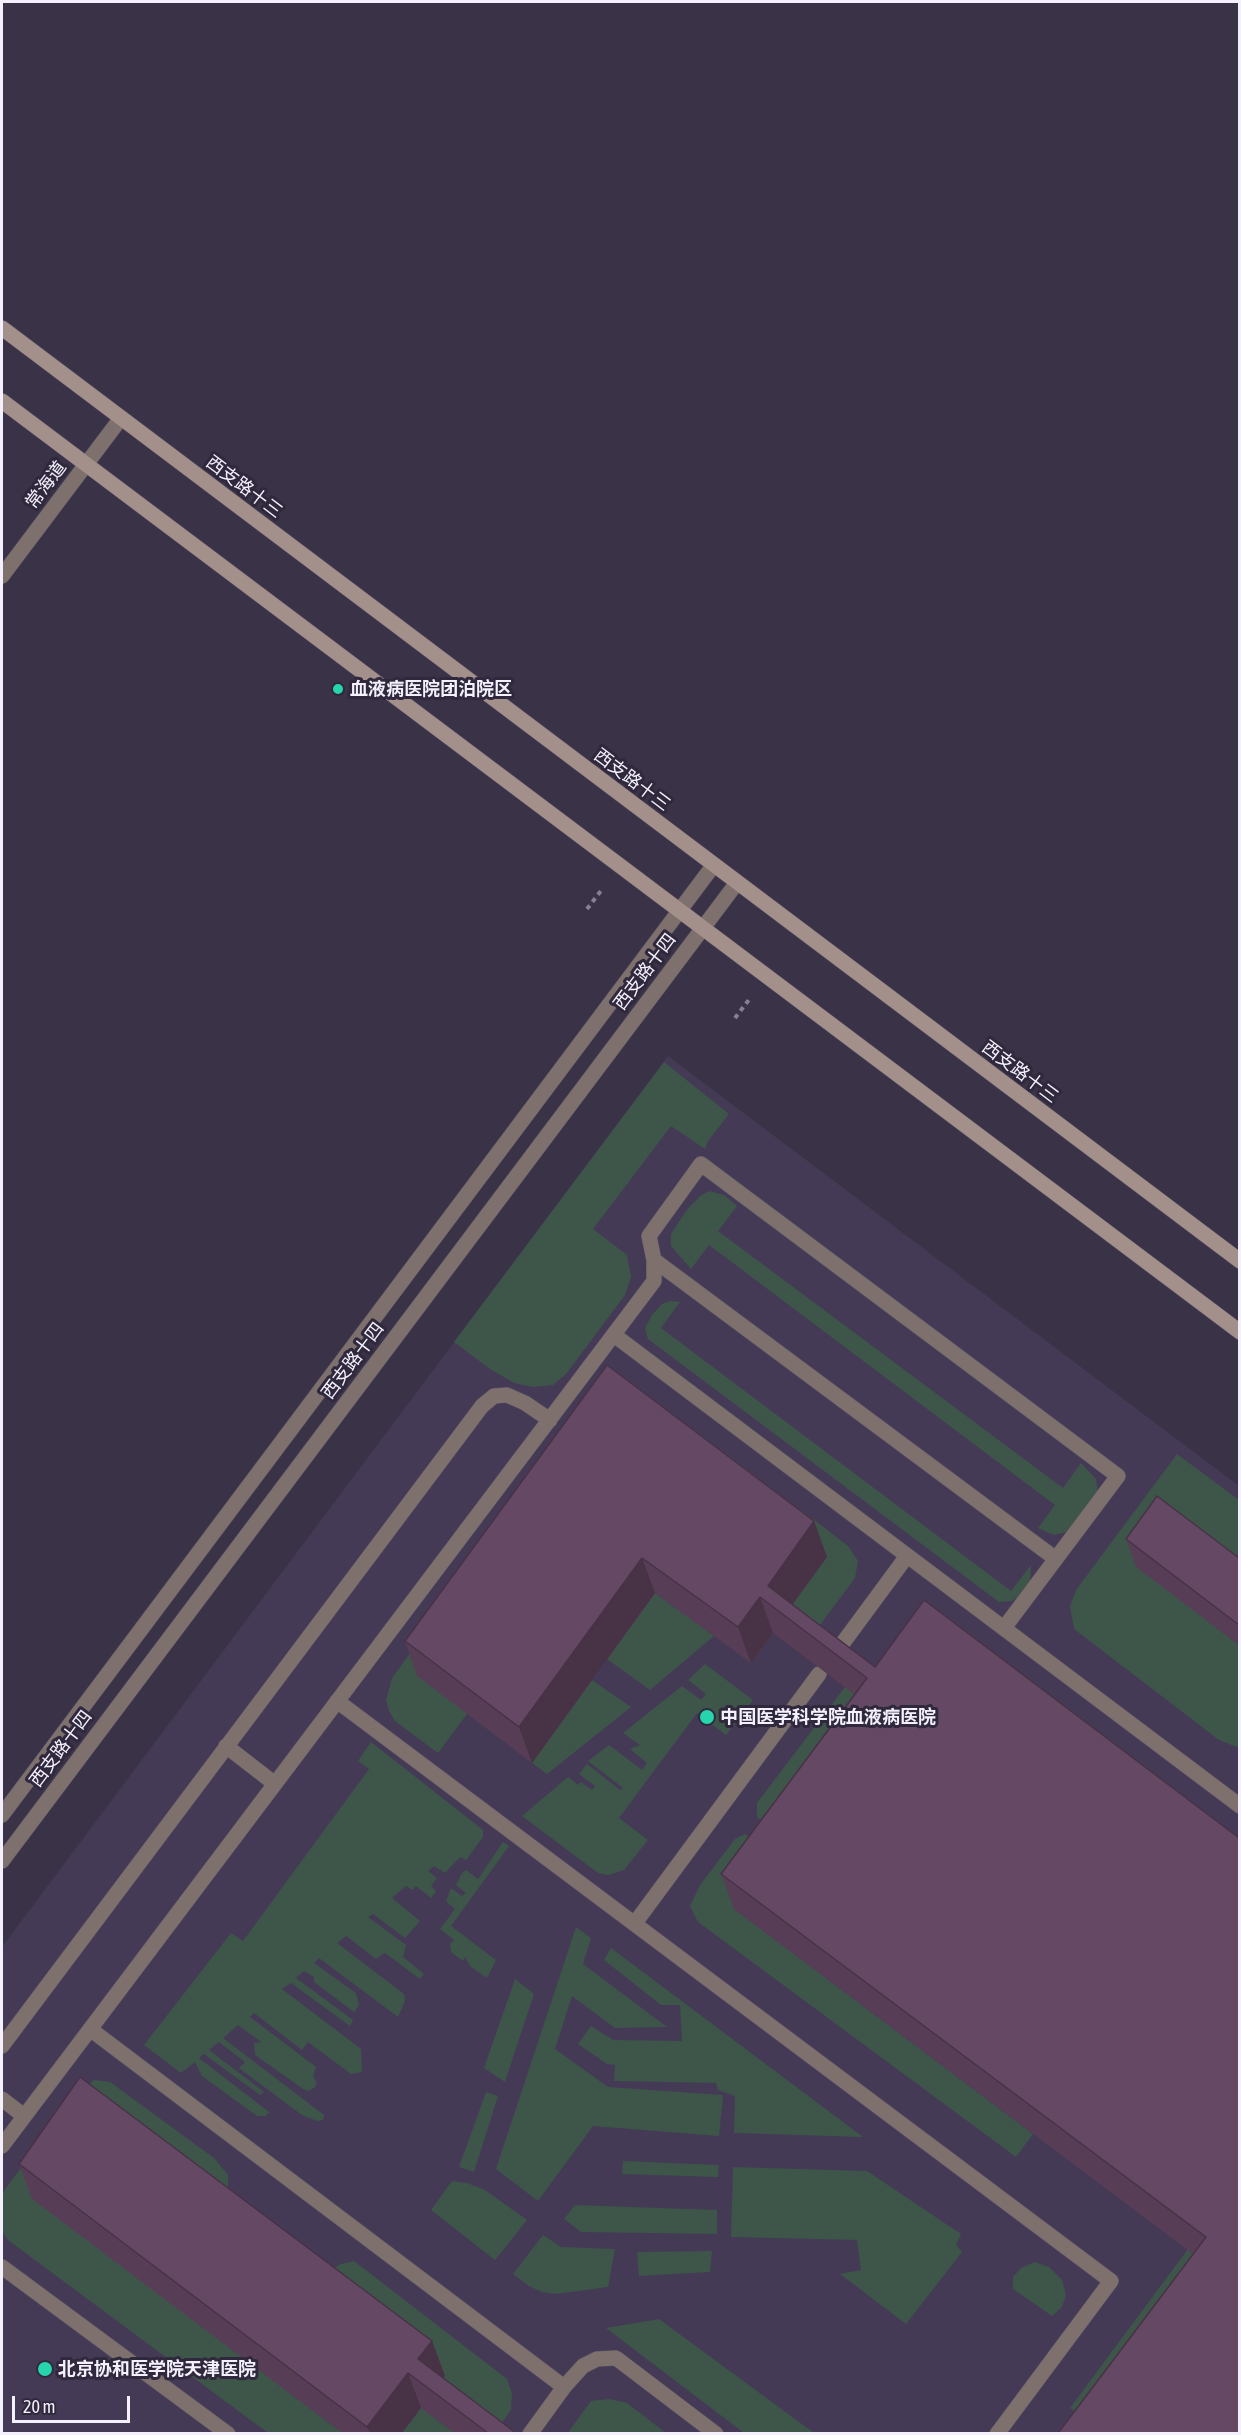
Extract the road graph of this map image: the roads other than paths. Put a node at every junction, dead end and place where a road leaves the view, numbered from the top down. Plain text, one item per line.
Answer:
1 (2, 328) edge
2 (2, 401) edge
3 (121, 418) junction
4 (86, 465) junction
5 (2, 576) edge
6 (713, 866) junction
7 (736, 884) junction
8 (679, 912) junction
9 (702, 929) junction
10 (654, 1260) junction
11 (1239, 1261) edge
12 (1239, 1332) edge
13 (614, 1335) junction
14 (550, 1420) junction
15 (907, 1556) junction
16 (1056, 1559) junction
17 (1004, 1628) junction
18 (834, 1655) edge
19 (819, 1674) edge
20 (337, 1701) junction
21 (226, 1746) junction
22 (275, 1784) junction
23 (1239, 1806) edge
24 (2, 1815) edge
25 (2, 1862) edge
26 (635, 1923) junction
27 (90, 2029) junction
28 (2, 2046) edge
29 (2, 2099) edge
30 (24, 2116) junction
31 (2, 2146) edge
32 (2, 2267) edge
33 (564, 2387) junction
34 (228, 2433) edge
35 (530, 2433) edge
36 (716, 2433) edge
37 (997, 2433) edge

1 - 3 main road, 西支路十三
2 - 4 main road
3 - 4 street, 常海道
3 - 6 main road, 西支路十三
4 - 5 street, 常海道
4 - 8 main road
6 - 7 main road, 西支路十三
6 - 8 street, 西支路十四
7 - 9 street, 西支路十四
7 - 11 main road, 西支路十三
8 - 9 main road
8 - 24 street, 西支路十四
9 - 12 main road
9 - 25 street, 西支路十四
10 - 13 street
10 - 16 street
10 - 16 street
13 - 14 street
13 - 15 street
14 - 20 street
14 - 21 street
15 - 17 street
15 - 18 street
16 - 17 street
17 - 23 street
19 - 26 street
20 - 22 street
20 - 26 street
21 - 22 street
21 - 28 street
22 - 27 street
26 - 37 street
27 - 30 street
27 - 33 street
29 - 30 street
30 - 31 street
32 - 34 street
33 - 35 street
33 - 36 street

